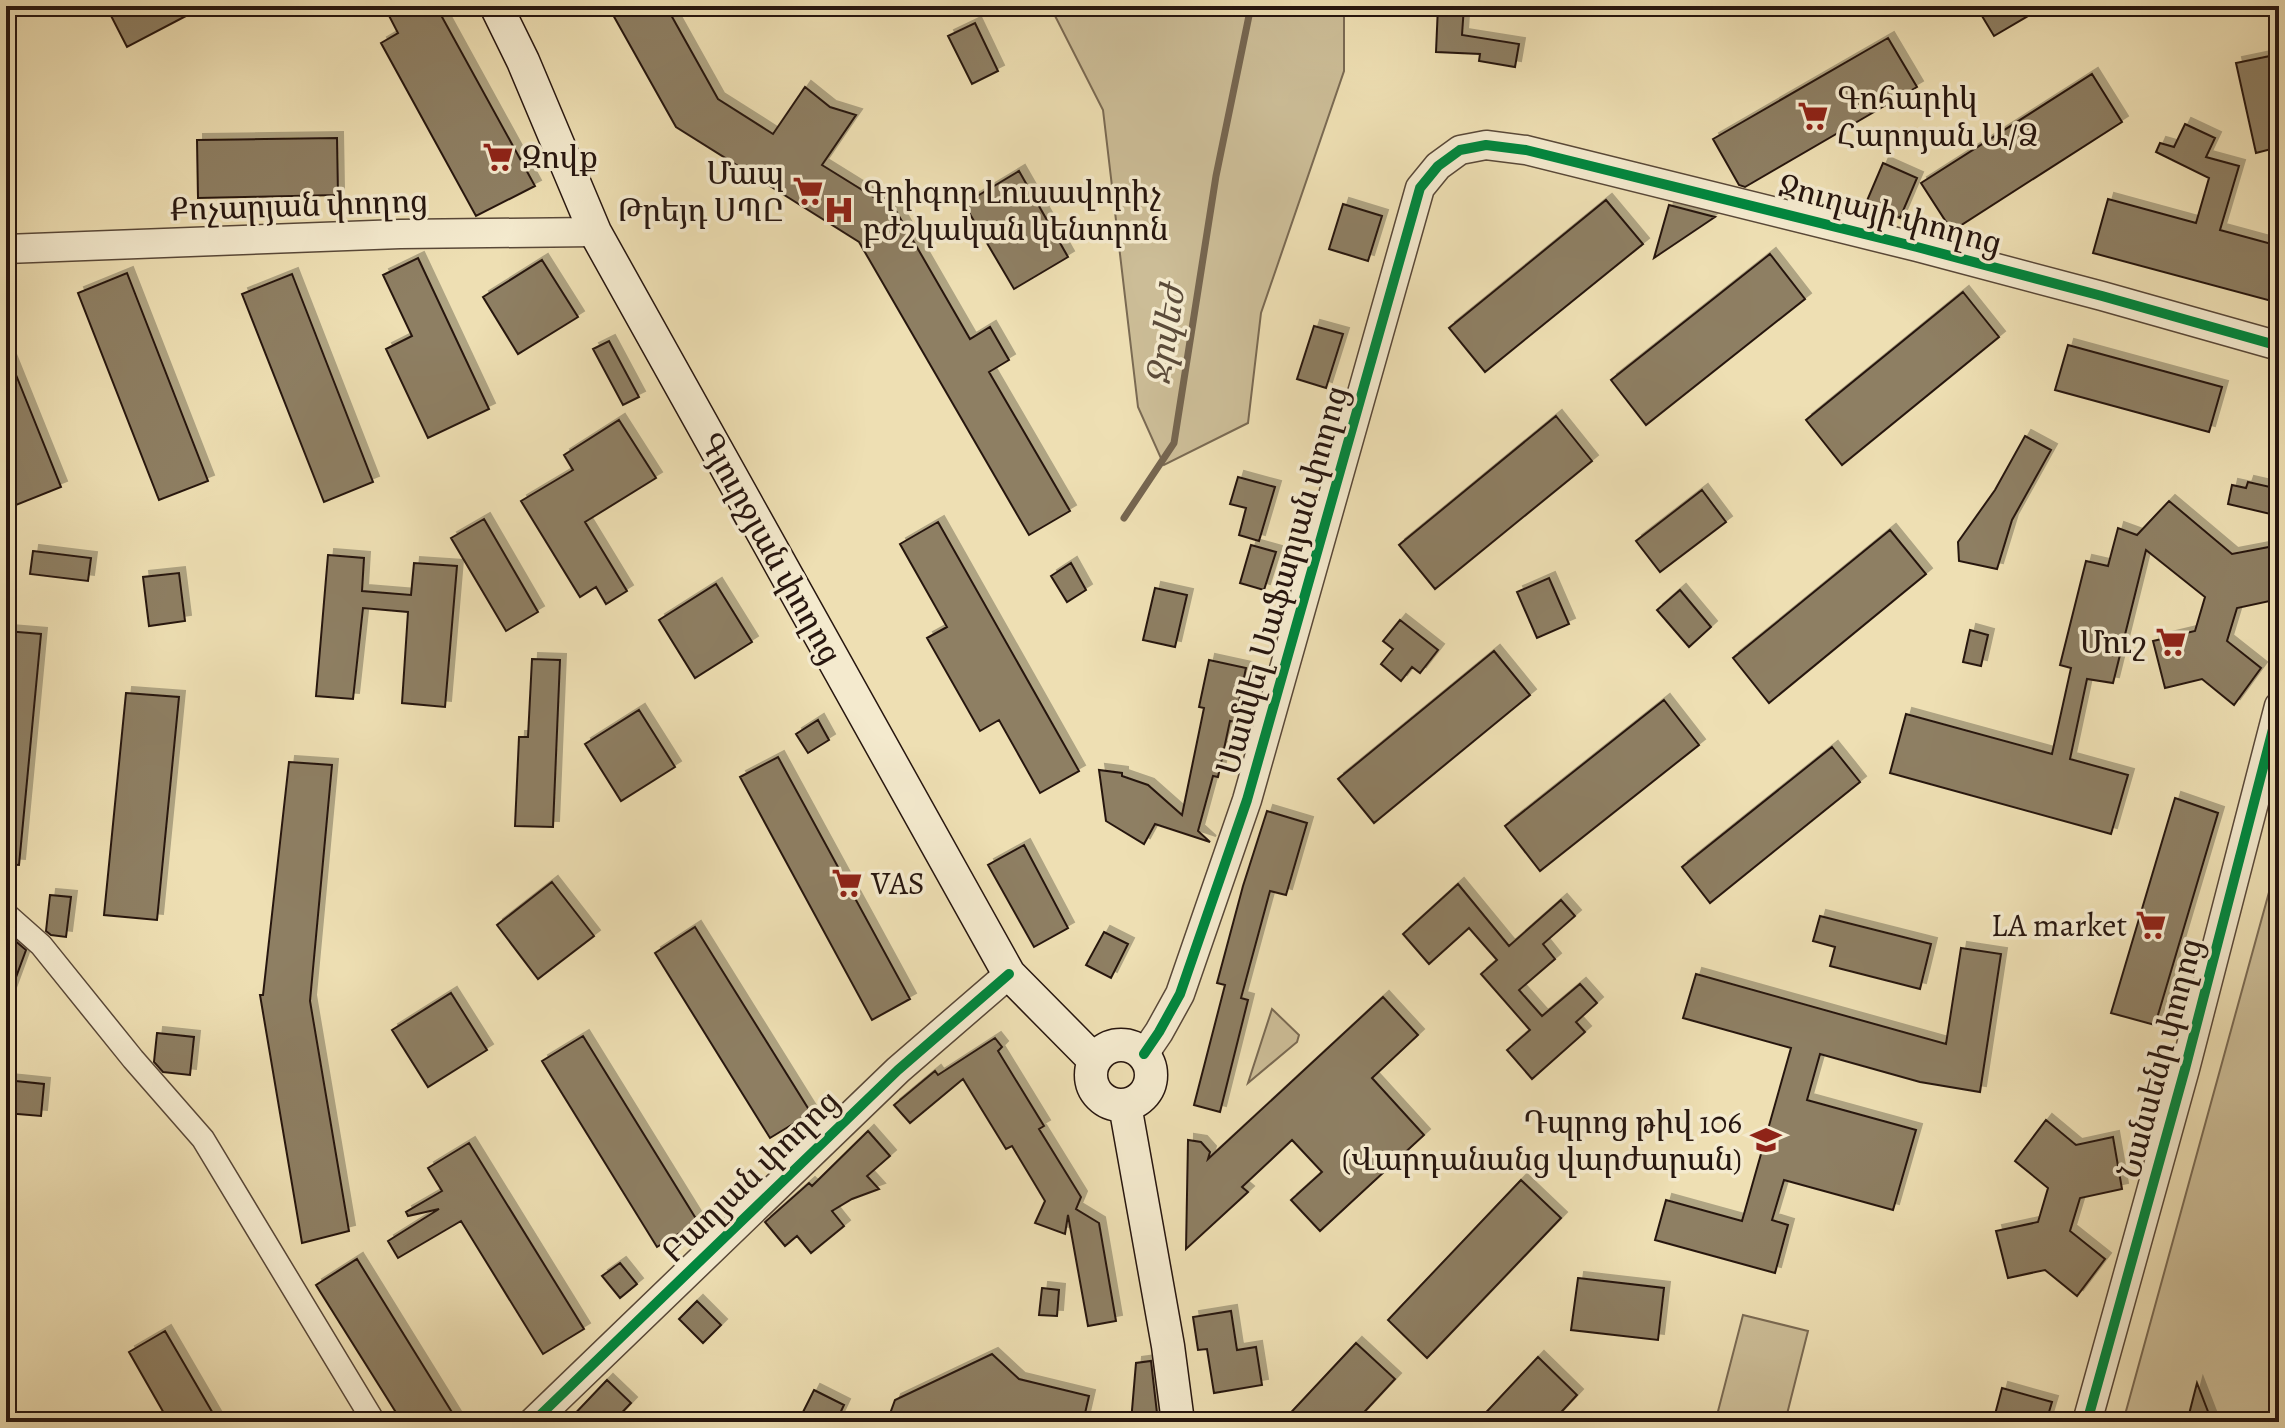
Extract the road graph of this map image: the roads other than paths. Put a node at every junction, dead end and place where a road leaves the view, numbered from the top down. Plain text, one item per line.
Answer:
1 (496, 6) edge
2 (1486, 145) joint
3 (595, 232) junction
4 (6, 249) edge
5 (2279, 346) edge
6 (2279, 706) edge
7 (6, 914) edge
8 (1009, 974) junction
9 (1144, 1054) junction
10 (1094, 1060) junction
11 (1125, 1105) junction
12 (374, 1422) edge
13 (533, 1422) edge
14 (1178, 1422) edge
15 (2087, 1422) edge

1 - 3 main road, Գյուրջյան փողոց
2 - 5 street, Ջուղայի փողոց
2 - 9 street, Սամվել Սաֆարյան փողոց
3 - 4 street, Քոչարյան փողոց
3 - 8 main road, Գյուրջյան փողոց
6 - 15 street, Նանսենի փողոց
7 - 12 street
8 - 10 main road, Գյուրջյան փողոց
8 - 13 street, Բաղյան փողոց
9 - 10 main road
9 - 11 main road
10 - 11 main road
11 - 14 main road

